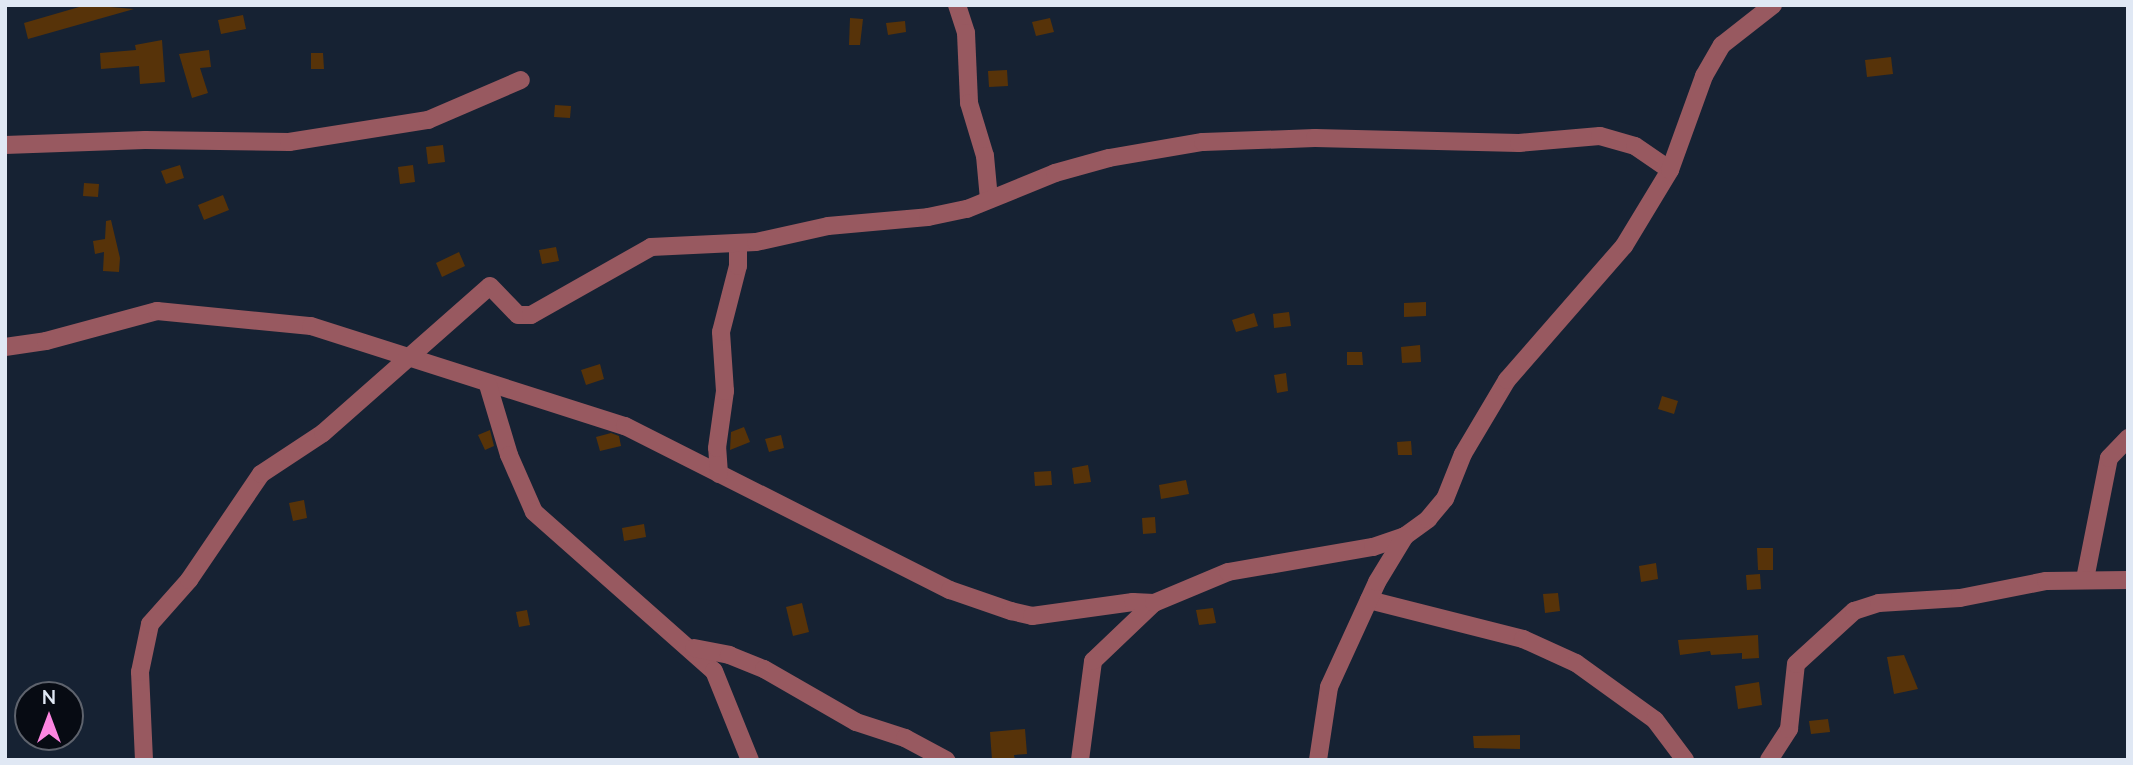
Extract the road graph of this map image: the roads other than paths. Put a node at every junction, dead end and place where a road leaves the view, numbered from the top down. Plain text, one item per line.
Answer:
1 (957, 5) edge
2 (1773, 5) edge
3 (521, 80) dead end
4 (5, 145) edge
5 (1670, 170) junction
6 (989, 199) junction
7 (738, 243) junction
8 (5, 347) edge
9 (408, 356) junction
10 (488, 385) junction
11 (2128, 438) edge
12 (719, 474) junction
13 (1405, 536) junction
14 (2085, 579) junction
15 (2128, 580) edge
16 (1369, 600) junction
17 (1154, 603) junction
18 (694, 649) junction
19 (144, 760) edge
20 (750, 760) edge
21 (946, 760) edge
22 (1080, 760) edge
23 (1318, 760) edge
24 (1685, 760) edge
25 (1769, 760) edge

1 - 6 street
2 - 5 street
3 - 4 street
5 - 6 street
5 - 13 street
6 - 7 street
7 - 9 street
7 - 12 street
8 - 9 street
9 - 10 street
9 - 19 street
10 - 12 street
10 - 18 street
11 - 14 street
12 - 17 street
13 - 16 street
13 - 17 street
14 - 15 street
14 - 25 street
16 - 23 street
16 - 24 street
17 - 22 street
18 - 20 street
18 - 21 street

